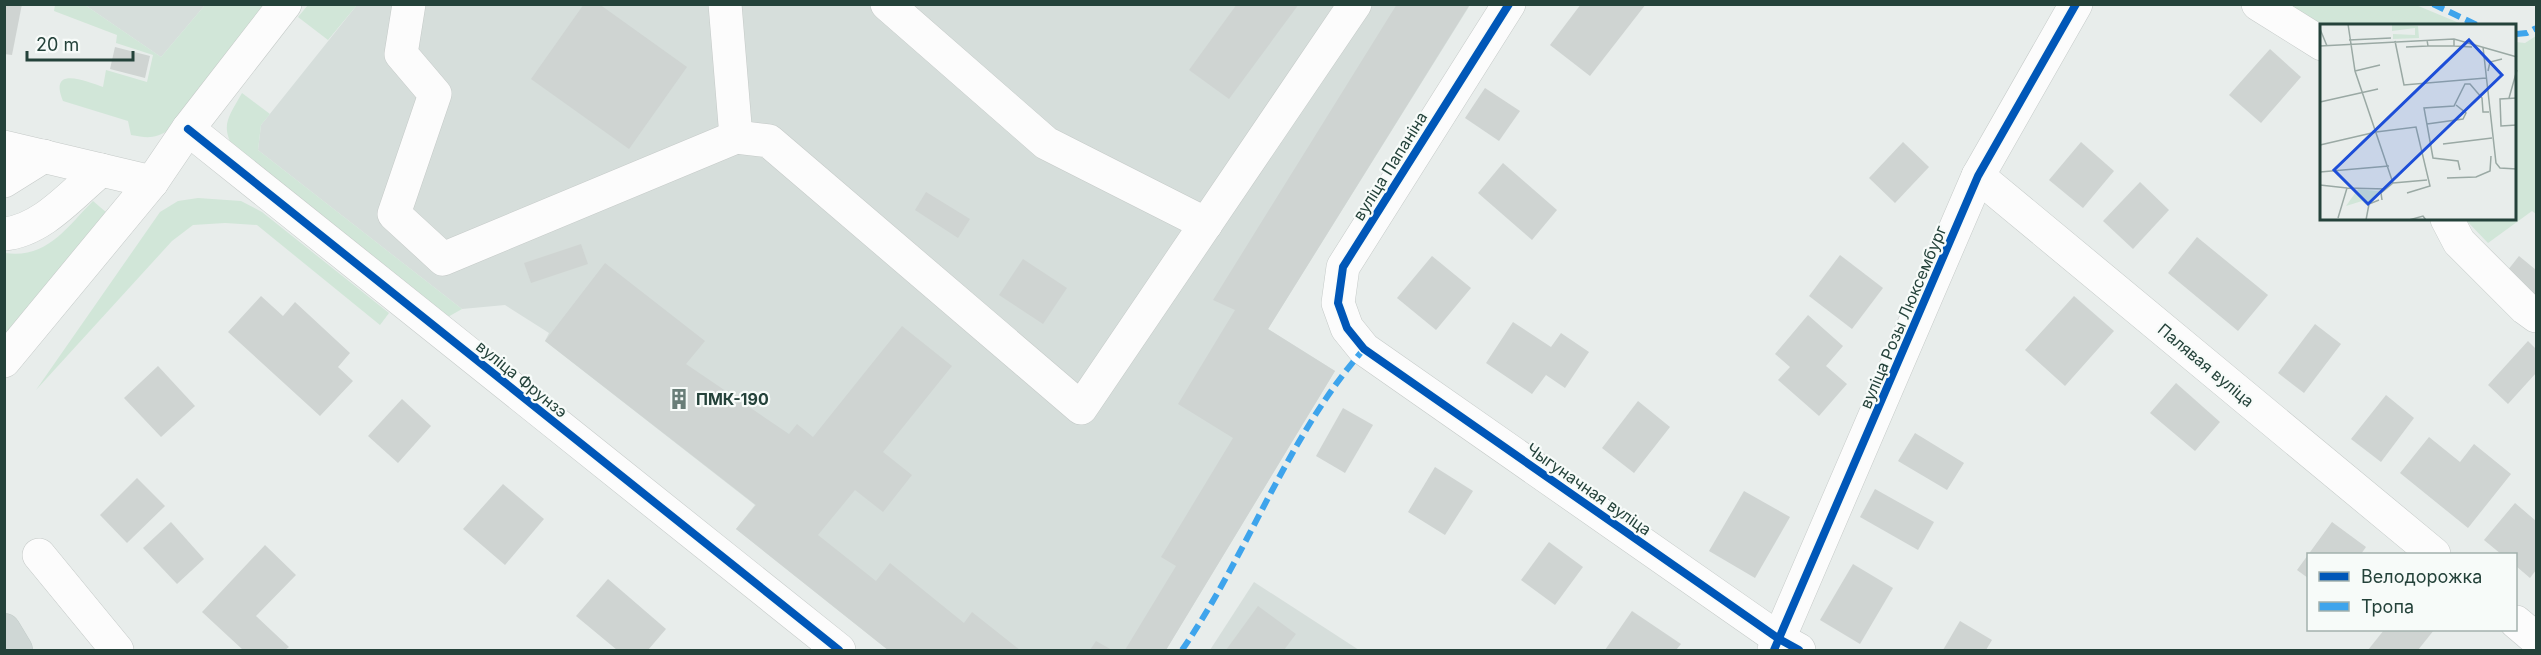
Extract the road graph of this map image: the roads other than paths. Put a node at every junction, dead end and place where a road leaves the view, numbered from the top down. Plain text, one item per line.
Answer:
1 (285, 4) edge
2 (409, 4) edge
3 (725, 4) edge
4 (887, 4) edge
5 (1355, 4) edge
6 (1509, 4) edge
7 (2076, 4) edge
8 (2258, 4) edge
9 (2320, 43) edge
10 (188, 129) junction
11 (4, 130) edge
12 (736, 137) junction
13 (4, 147) edge
14 (44, 156) junction
15 (4, 165) edge
16 (101, 170) junction
17 (1978, 176) junction
18 (4, 181) edge
19 (152, 182) junction
20 (2448, 220) edge
21 (1206, 224) junction
22 (4, 234) edge
23 (2536, 316) edge
24 (1364, 349) joint
25 (4, 361) edge
26 (2432, 553) edge
27 (39, 555) dead end
28 (2517, 623) edge
29 (4, 630) edge
30 (2536, 639) edge
31 (1784, 647) edge
32 (16, 651) edge
33 (117, 651) edge
34 (839, 651) edge

1 - 10 street
2 - 12 street
3 - 12 street
4 - 21 street
5 - 21 street
6 - 24 street, вуліца Папаніна
7 - 17 street, вуліца Розы Люксембург
8 - 9 street
10 - 19 street
10 - 34 street, вуліца Фрунзэ
11 - 14 street
12 - 21 street
13 - 14 street
14 - 15 street
14 - 16 street
14 - 18 street
16 - 19 street
16 - 22 street
17 - 26 street, Палявая вуліца
17 - 31 street, вуліца Розы Люксембург
19 - 25 street
20 - 23 street
24 - 31 street, Чыгуначная вуліца
27 - 33 street
28 - 30 street
29 - 32 main road

